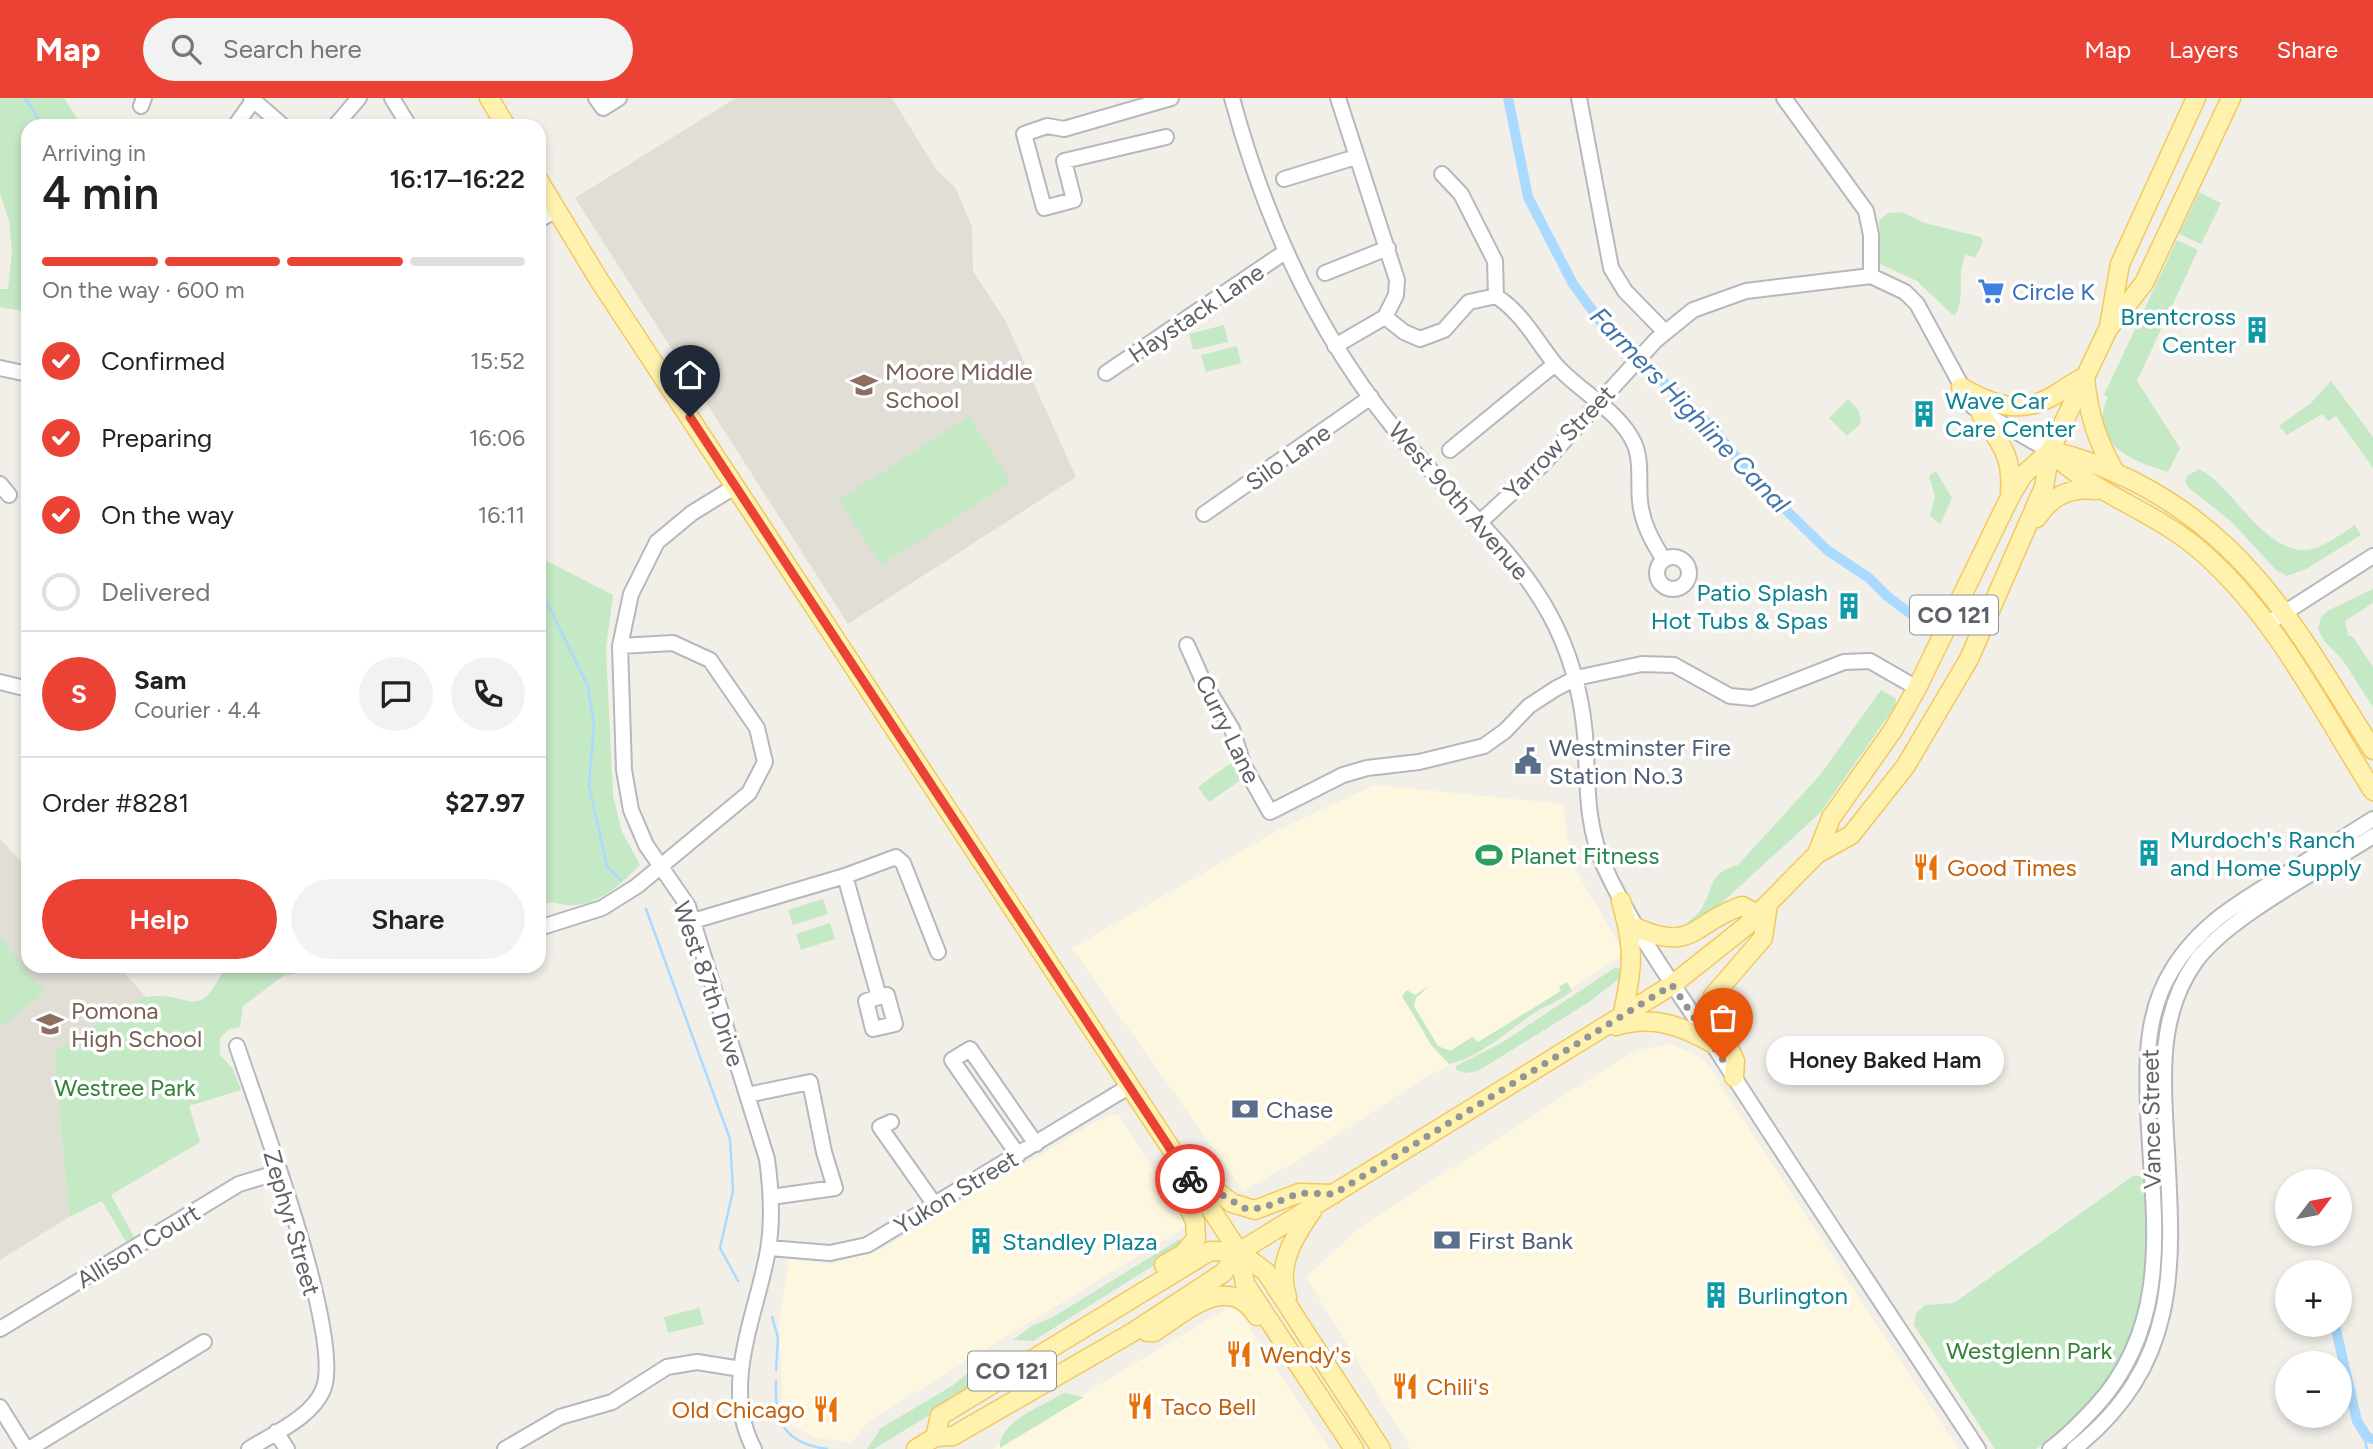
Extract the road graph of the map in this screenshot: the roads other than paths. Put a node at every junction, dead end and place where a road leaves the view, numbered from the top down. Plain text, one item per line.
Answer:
1 (359, 98) edge
2 (392, 98) edge
3 (489, 98) edge
4 (619, 98) edge
5 (1171, 98) edge
6 (1231, 98) edge
7 (1338, 98) edge
8 (1579, 98) edge
9 (1784, 98) edge
10 (2196, 98) edge
11 (2231, 98) edge
12 (257, 99) edge
13 (600, 103) edge
14 (241, 119) edge
15 (277, 119) edge
16 (341, 119) edge
17 (405, 119) edge
18 (502, 119) edge
19 (1166, 137) dead end
20 (1356, 157) junction
21 (1442, 174) dead end
22 (1284, 179) dead end
23 (549, 206) edge
24 (1388, 248) junction
25 (1285, 252) junction
26 (1325, 273) dead end
27 (1871, 276) junction
28 (1496, 296) junction
29 (1385, 317) junction
30 (2108, 329) junction
31 (1665, 332) junction
32 (1335, 346) junction
33 (1555, 364) junction
34 (0, 369) edge
35 (21, 373) edge
36 (1106, 373) dead end
37 (2085, 377) junction
38 (1961, 387) junction
39 (1371, 397) junction
40 (1598, 404) junction
41 (1981, 414) junction
42 (1450, 450) dead end
43 (2050, 452) junction
44 (2115, 472) junction
45 (736, 486) junction
46 (2103, 491) junction
47 (2010, 497) junction
48 (1204, 514) dead end
49 (1481, 521) junction
50 (2022, 542) junction
51 (2373, 556) edge
52 (1664, 560) dead end
53 (2285, 612) junction
54 (2267, 624) junction
55 (1187, 645) dead end
56 (620, 646) junction
57 (1576, 678) junction
58 (0, 682) edge
59 (21, 686) edge
60 (1917, 688) junction
61 (2373, 750) edge
62 (2373, 791) edge
63 (2373, 819) edge
64 (2373, 836) edge
65 (1818, 854) junction
66 (661, 868) junction
67 (845, 876) junction
68 (1621, 901) junction
69 (1763, 909) junction
70 (692, 921) junction
71 (546, 926) edge
72 (1637, 928) junction
73 (938, 952) dead end
74 (1672, 985) junction
75 (879, 997) dead end
76 (1622, 1017) junction
77 (1602, 1030) junction
78 (1712, 1043) junction
79 (237, 1046) dead end
80 (1734, 1077) junction
81 (1130, 1086) junction
82 (747, 1095) junction
83 (891, 1122) dead end
84 (1036, 1144) junction
85 (1018, 1155) junction
86 (279, 1172) junction
87 (1189, 1177) junction
88 (1334, 1194) junction
89 (771, 1197) junction
90 (935, 1205) junction
91 (1316, 1205) junction
92 (769, 1248) junction
93 (1239, 1252) junction
94 (1150, 1288) junction
95 (1292, 1311) junction
96 (0, 1329) edge
97 (1133, 1332) junction
98 (1279, 1334) junction
99 (204, 1342) dead end
100 (741, 1369) junction
101 (0, 1408) edge
102 (276, 1432) junction
103 (935, 1437) junction
104 (28, 1449) edge
105 (249, 1449) edge
106 (287, 1449) edge
107 (505, 1449) edge
108 (754, 1449) edge
109 (916, 1449) edge
110 (1354, 1449) edge
111 (1381, 1449) edge
112 (1978, 1449) edge
113 (2050, 1449) edge
114 (2074, 1449) edge

1 - 16 street
2 - 17 street
3 - 18 main road
4 - 13 street
5 - 19 street
6 - 25 street, West 90th Avenue
7 - 20 street
8 - 31 street
9 - 27 street
10 - 30 main road, CO 121
11 - 30 main road, CO 121
12 - 14 street
12 - 15 street
20 - 22 street
20 - 24 street
21 - 28 street
23 - 45 main road
24 - 26 street
24 - 29 street
25 - 32 street, West 90th Avenue
25 - 36 street, Haystack Lane
27 - 31 street, Yarrow Street
27 - 38 street
28 - 29 street
28 - 33 street
29 - 32 street
30 - 37 main road, CO 121
31 - 40 street, Yarrow Street
32 - 39 street, West 90th Avenue
33 - 40 street
33 - 42 street
34 - 35 street
37 - 38 main road
37 - 43 main road, CO 121
37 - 44 main road
38 - 41 street
39 - 48 street, Silo Lane
39 - 49 street, West 90th Avenue
40 - 49 street, Yarrow Street
40 - 52 street
41 - 43 street
41 - 47 main road
43 - 44 main road
43 - 46 main road
43 - 47 main road, CO 121
43 - 50 main road, CO 121
44 - 53 main road
45 - 56 street, West 87th Drive
45 - 81 main road
46 - 50 main road
46 - 54 main road
47 - 60 main road, CO 121
49 - 57 street, West 90th Avenue
50 - 65 main road, CO 121
51 - 53 street
53 - 54 street
53 - 61 main road
54 - 62 main road
55 - 57 street, Curry Lane
56 - 66 street, West 87th Drive
56 - 66 street
57 - 60 street
57 - 68 street, West 90th Avenue
58 - 59 street
60 - 65 main road, CO 121
63 - 113 street, Vance Street
64 - 114 street, Vance Street
65 - 69 main road, CO 121
66 - 70 street, West 87th Drive
66 - 71 street
67 - 70 street
67 - 73 street
67 - 75 street
68 - 72 street, West 90th Avenue
68 - 76 main road
69 - 72 main road
69 - 74 main road, CO 121
69 - 80 main road
70 - 82 street, West 87th Drive
72 - 74 street, West 90th Avenue
74 - 76 main road, CO 121
74 - 78 street, West 90th Avenue
76 - 77 main road, CO 121
77 - 78 main road
77 - 88 main road, CO 121
78 - 80 street, West 90th Avenue
79 - 86 street, Zephyr Street
80 - 112 street, West 90th Avenue
81 - 84 street, Yukon Street
81 - 87 main road
82 - 89 street, West 87th Drive
82 - 89 street
83 - 90 street
84 - 85 street, Yukon Street
84 - 85 street
85 - 90 street, Yukon Street
86 - 96 street, Allison Court
86 - 102 street, Zephyr Street
87 - 88 main road
87 - 93 main road
87 - 94 main road
88 - 91 main road, CO 121
89 - 92 street, West 87th Drive
90 - 92 street, Yukon Street
91 - 93 main road, CO 121
91 - 95 main road
92 - 100 street, West 87th Drive
93 - 94 main road, CO 121
93 - 95 main road
93 - 97 main road, CO 121
93 - 98 main road
94 - 103 main road, CO 121
95 - 111 main road
97 - 98 main road
97 - 103 main road, CO 121
98 - 110 main road
99 - 104 street
100 - 107 street
100 - 108 street, West 87th Drive
101 - 104 street
102 - 105 street, Zephyr Street
102 - 106 street
103 - 109 main road, CO 121

